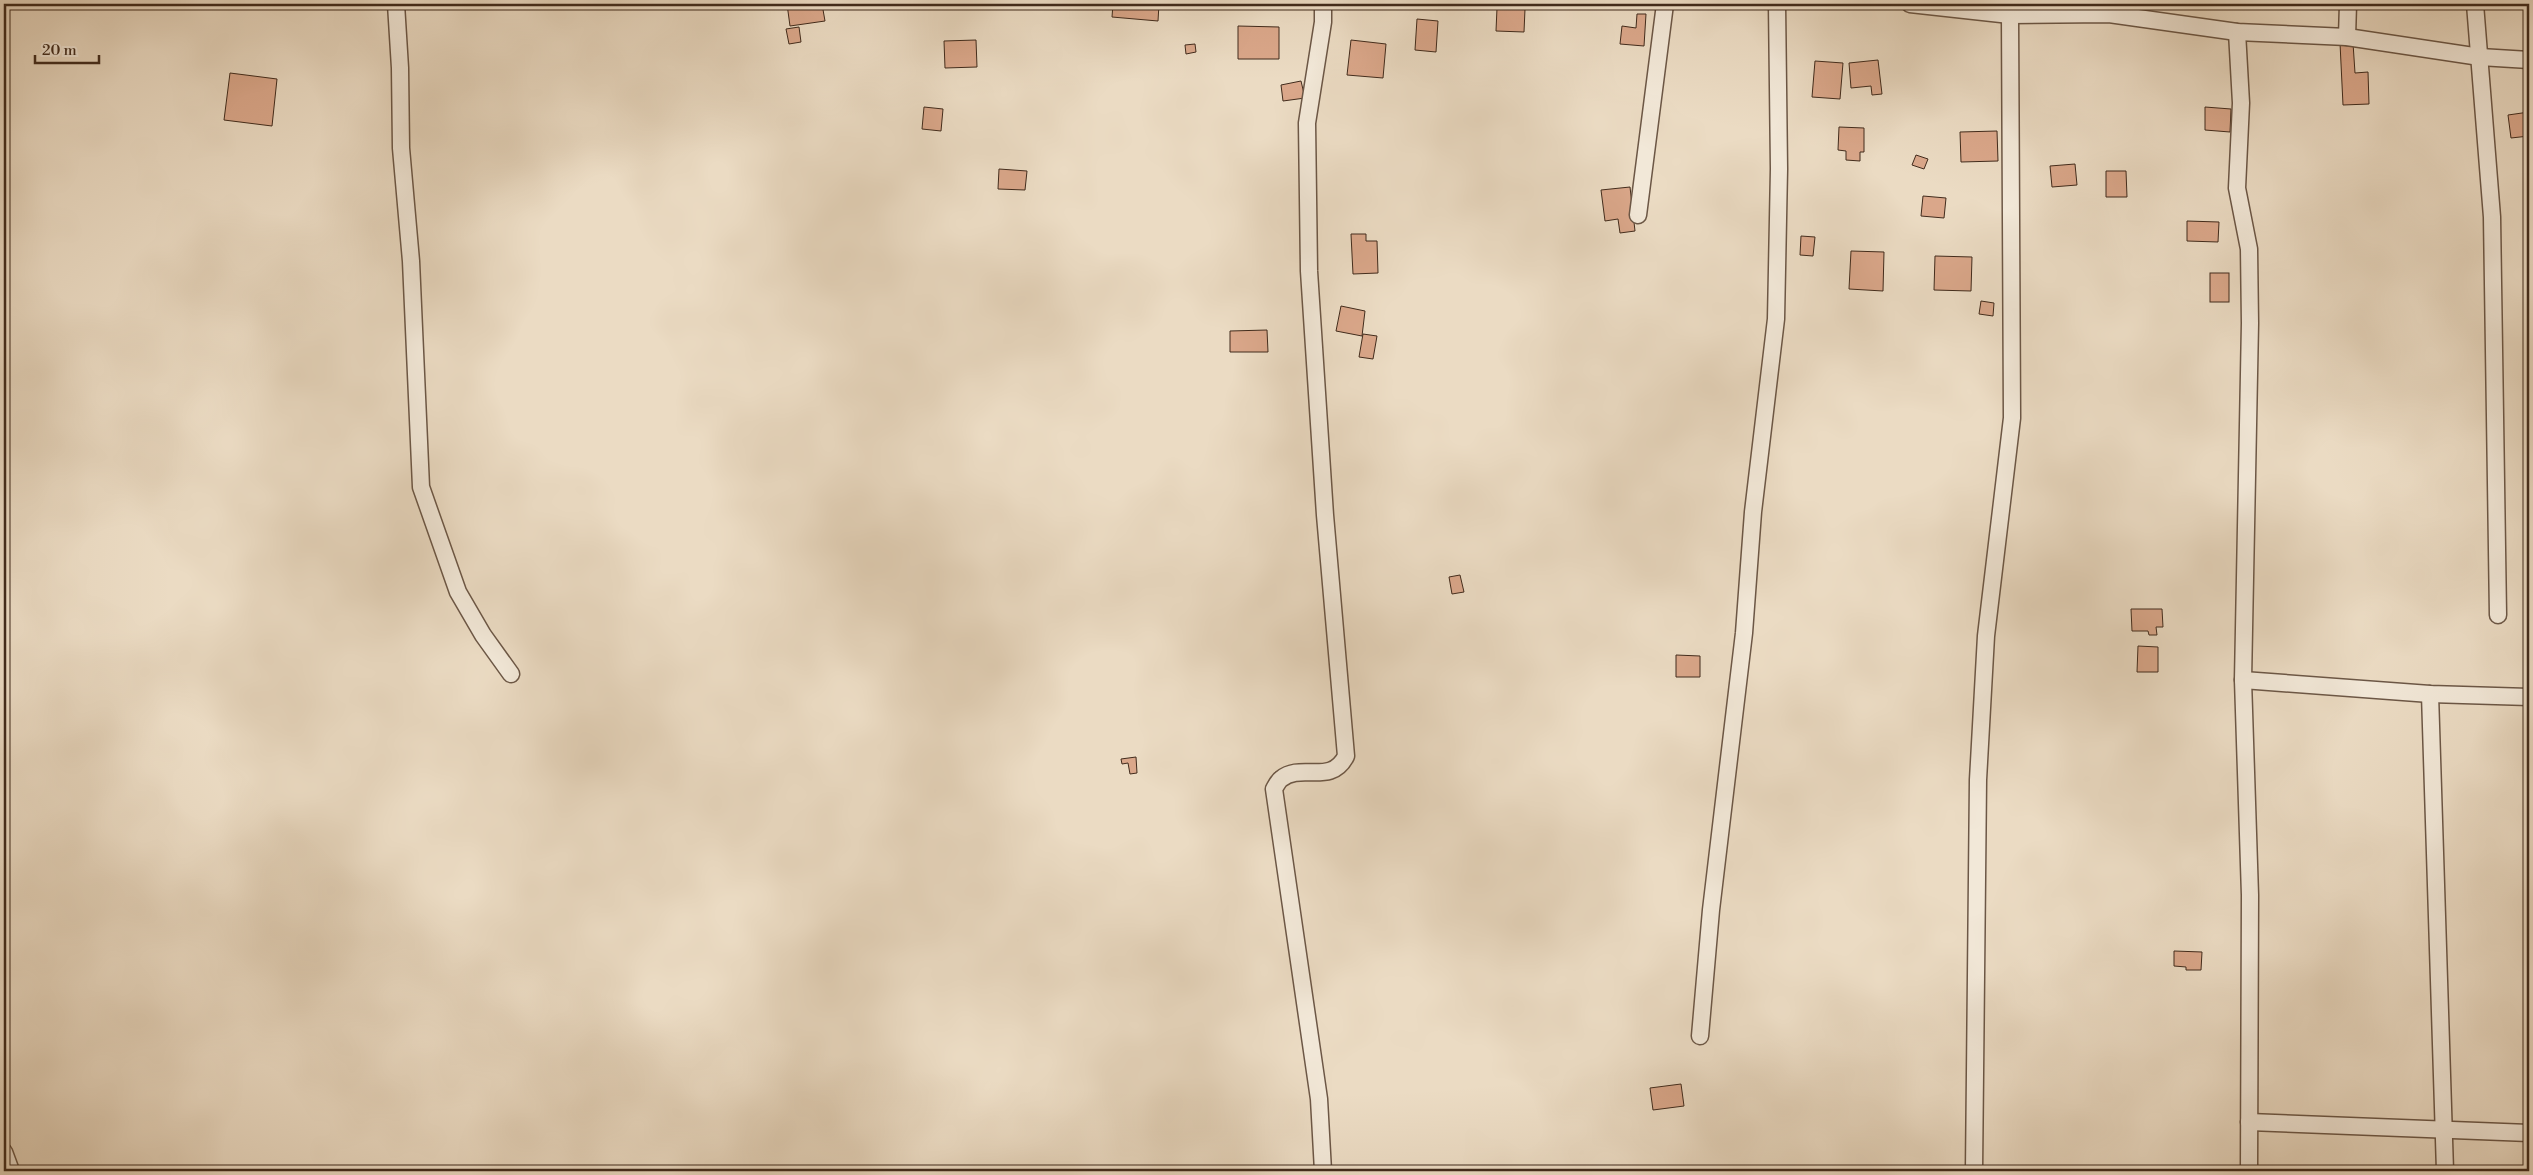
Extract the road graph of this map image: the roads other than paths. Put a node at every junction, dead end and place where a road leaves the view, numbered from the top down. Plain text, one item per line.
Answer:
1 (396, 4) edge
2 (1323, 4) edge
3 (1665, 4) edge
4 (1777, 4) edge
5 (1910, 4) edge
6 (2348, 4) edge
7 (2475, 4) edge
8 (2109, 9) edge
9 (2010, 15) junction
10 (2237, 32) junction
11 (2347, 37) junction
12 (2480, 57) junction
13 (2529, 60) edge
14 (1638, 215) dead end
15 (2498, 615) dead end
16 (511, 674) dead end
17 (2243, 680) junction
18 (2430, 694) junction
19 (2529, 697) edge
20 (1700, 1036) dead end
21 (2249, 1122) junction
22 (2445, 1130) junction
23 (2529, 1133) edge
24 (4, 1152) edge
25 (11, 1171) edge
26 (1323, 1171) edge
27 (1974, 1171) edge
28 (2249, 1171) edge
29 (2445, 1171) edge

1 - 16 street
2 - 26 street
3 - 14 street
4 - 20 street
5 - 9 street
6 - 11 street
7 - 12 street
8 - 9 street
8 - 10 street
9 - 27 street
10 - 11 street
10 - 17 street
11 - 12 street
12 - 13 street
12 - 15 street
17 - 18 street
17 - 21 street
18 - 19 street
18 - 22 street
21 - 22 street
21 - 28 street
22 - 23 street
22 - 29 street
24 - 25 street

